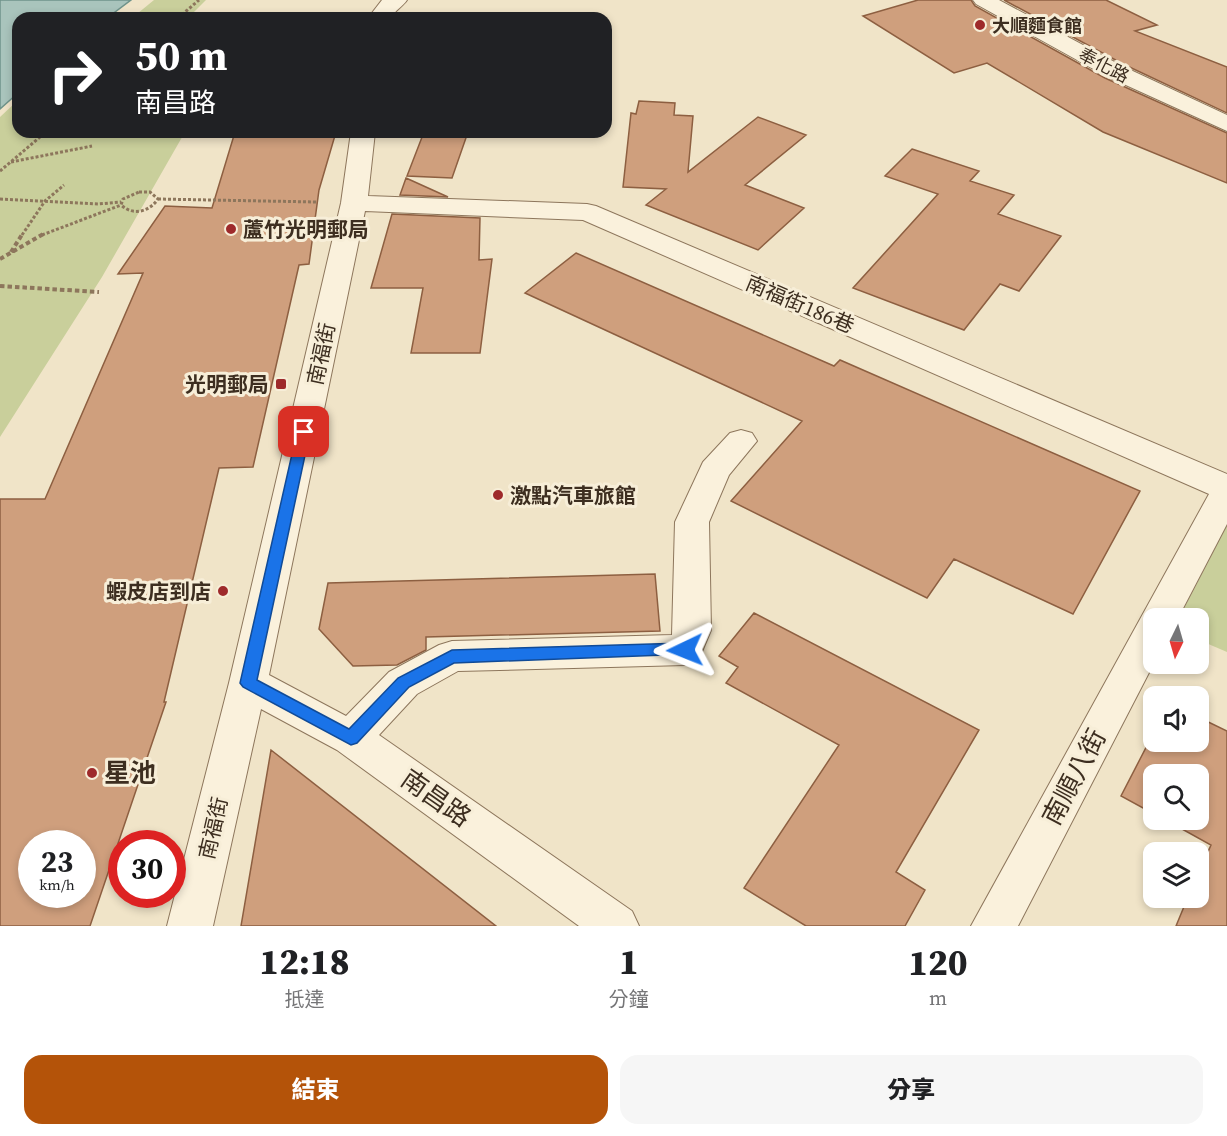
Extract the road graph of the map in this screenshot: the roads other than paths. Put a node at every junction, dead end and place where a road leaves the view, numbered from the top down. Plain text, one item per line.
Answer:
1 (397, 0) edge
2 (983, 0) edge
3 (384, 12) edge
4 (1227, 124) edge
5 (362, 138) edge
6 (354, 203) junction
7 (741, 441) dead end
8 (1227, 490) edge
9 (1164, 608) edge
10 (1143, 648) edge
11 (248, 683) junction
12 (351, 738) junction
13 (190, 926) edge
14 (616, 926) edge
15 (994, 926) edge

1 - 3 street
2 - 4 street, 奉化路
5 - 6 street, 南福街
6 - 8 street, 南福街186巷
6 - 11 street, 南福街
7 - 12 street
8 - 9 street
10 - 15 street, 南順八街
11 - 12 street, 南昌路
11 - 13 street, 南福街
12 - 14 street, 南昌路

